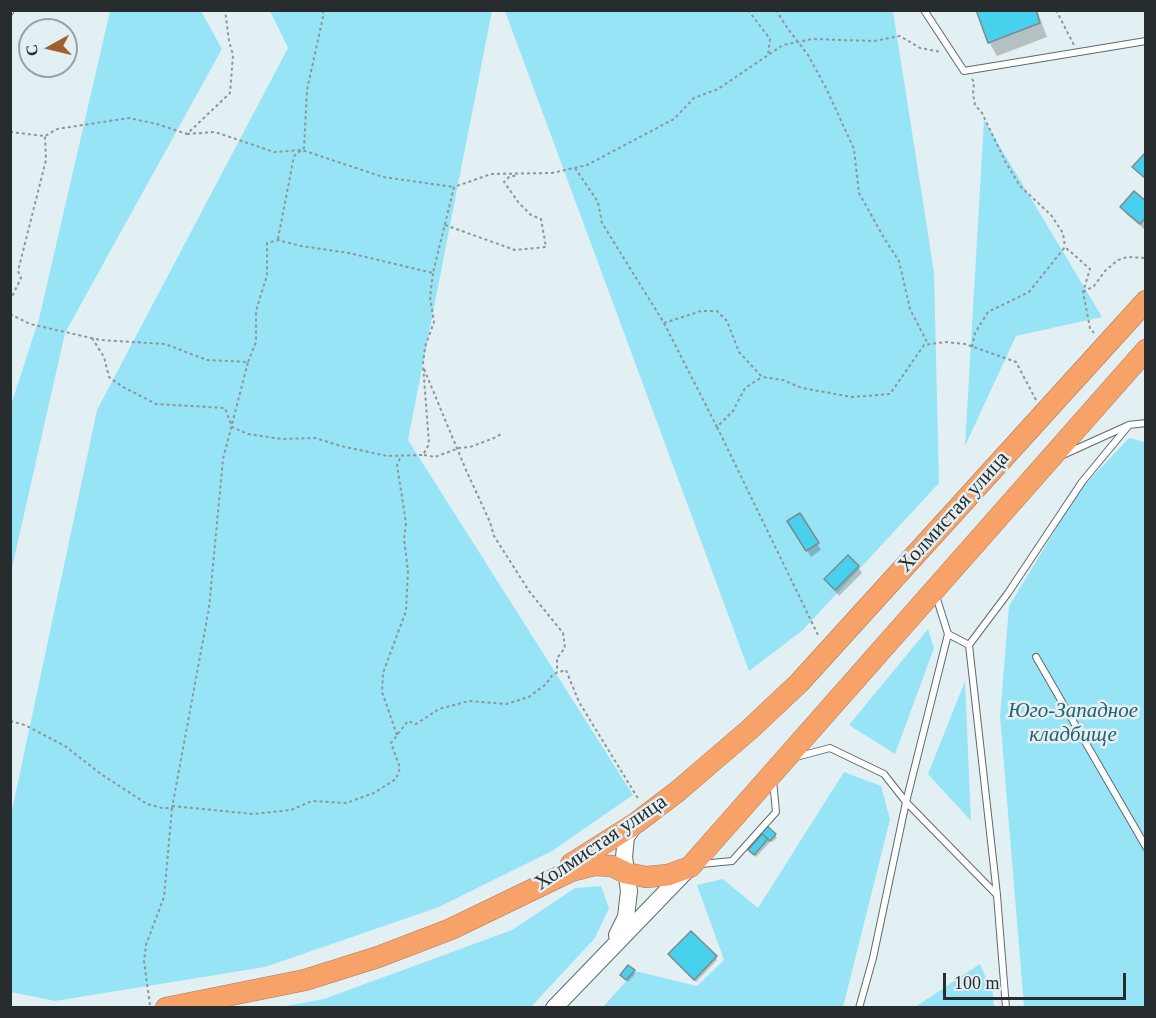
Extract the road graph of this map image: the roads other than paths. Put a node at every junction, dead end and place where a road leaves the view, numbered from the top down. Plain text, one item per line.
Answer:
1 (924, 10) edge
2 (1146, 41) edge
3 (1146, 301) edge
4 (1146, 350) edge
5 (1040, 417) junction
6 (1146, 423) edge
7 (1129, 425) junction
8 (1064, 442) junction
9 (1048, 461) junction
10 (934, 590) junction
11 (948, 634) junction
12 (969, 645) junction
13 (1036, 657) dead end
14 (778, 767) junction
15 (906, 802) junction
16 (642, 818) junction
17 (1146, 847) edge
18 (691, 866) junction
19 (626, 873) junction
20 (527, 892) junction
21 (997, 895) junction
22 (598, 963) junction
23 (166, 1008) edge
24 (554, 1008) edge
25 (859, 1008) edge
26 (1006, 1008) edge

1 - 2 lane
3 - 5 highway, Холмистая улица
4 - 8 highway, Холмистая улица
5 - 8 highway
5 - 16 highway, Холмистая улица
6 - 7 lane
7 - 9 lane
7 - 12 lane
8 - 9 highway, Холмистая улица
9 - 10 highway, Холмистая улица
10 - 11 lane
10 - 14 highway, Холмистая улица
11 - 12 lane
11 - 15 lane
12 - 21 lane
13 - 17 lane
14 - 15 lane
14 - 18 highway, Холмистая улица
15 - 21 lane
15 - 25 lane
16 - 19 main road
16 - 20 highway, Холмистая улица
18 - 19 highway, Холмистая улица
18 - 22 main road
19 - 20 highway, Холмистая улица
19 - 22 main road
20 - 23 highway
21 - 26 lane
22 - 24 main road

